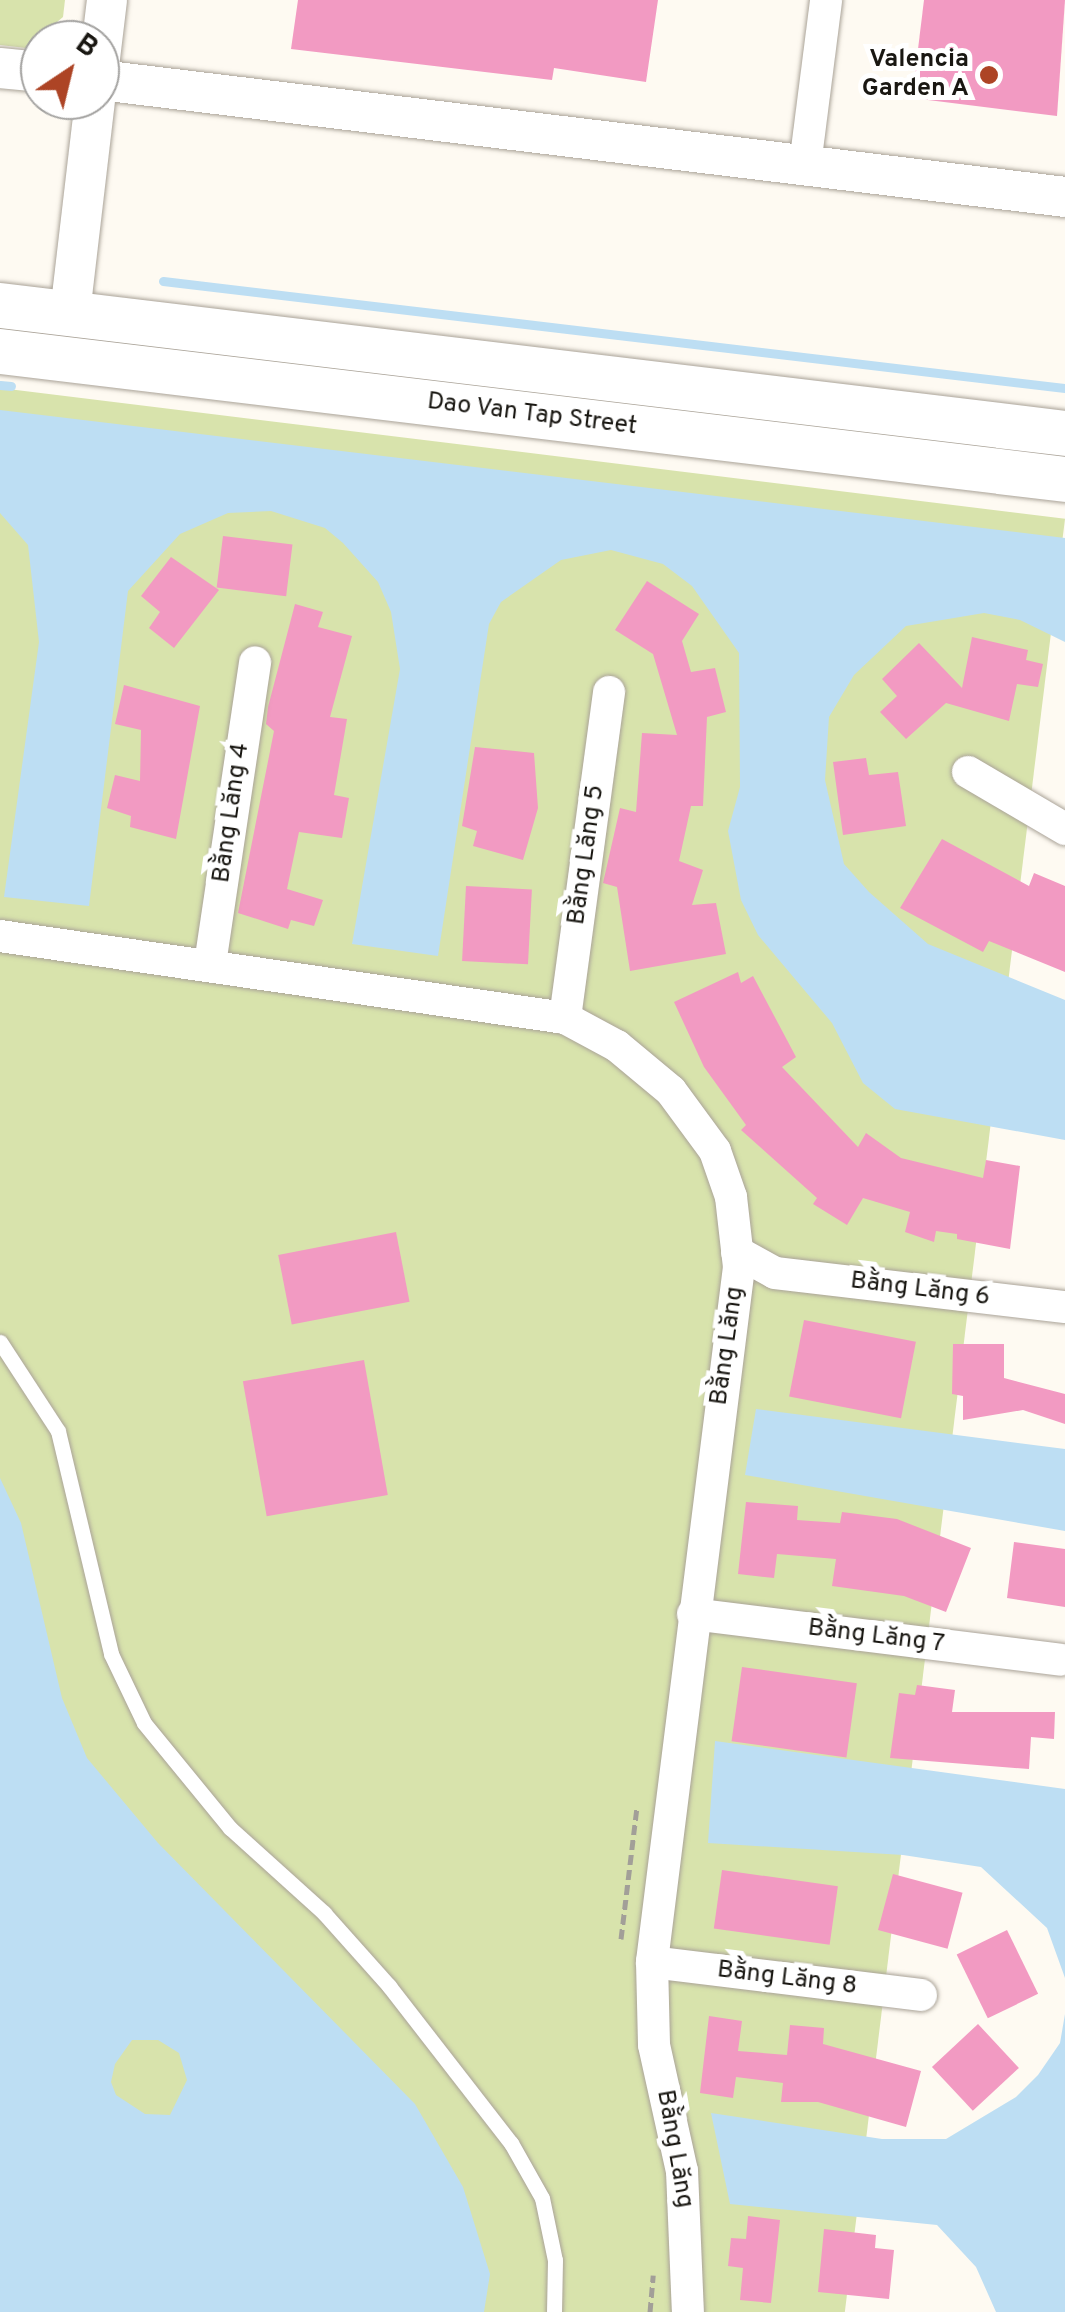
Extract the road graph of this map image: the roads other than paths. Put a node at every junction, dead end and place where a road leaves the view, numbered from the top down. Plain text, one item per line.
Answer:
1 (826, 0) edge
2 (120, 82) edge
3 (93, 120) edge
4 (805, 166) junction
5 (1065, 197) edge
6 (0, 305) edge
7 (70, 313) junction
8 (0, 352) edge
9 (1065, 433) edge
10 (1065, 480) edge
11 (254, 662) dead end
12 (609, 692) dead end
13 (968, 772) dead end
14 (1065, 829) edge
15 (0, 936) edge
16 (210, 964) junction
17 (565, 1018) junction
18 (738, 1252) junction
19 (776, 1274) junction
20 (735, 1293) junction
21 (1065, 1307) edge
22 (0, 1342) edge
23 (692, 1614) junction
24 (1060, 1660) dead end
25 (652, 1962) junction
26 (921, 1995) dead end
27 (554, 2312) edge
28 (688, 2312) edge

1 - 4 street
2 - 4 street
3 - 7 street
4 - 5 street
6 - 7 main road, Dao Van Tap Street
7 - 9 main road, Dao Van Tap Street
8 - 10 main road, Dao Van Tap Street
11 - 16 street, Bằng Lăng 4
12 - 17 street, Bằng Lăng 5
13 - 14 street
15 - 16 street, Bằng Lăng
16 - 17 street, Bằng Lăng
17 - 18 street, Bằng Lăng
18 - 19 street
18 - 20 street, Bằng Lăng
19 - 20 street
19 - 21 street, Bằng Lăng 6
20 - 23 street, Bằng Lăng
22 - 27 lane
23 - 24 street, Bằng Lăng 7
23 - 25 street, Bằng Lăng
25 - 26 street, Bằng Lăng 8
25 - 28 street, Bằng Lăng

